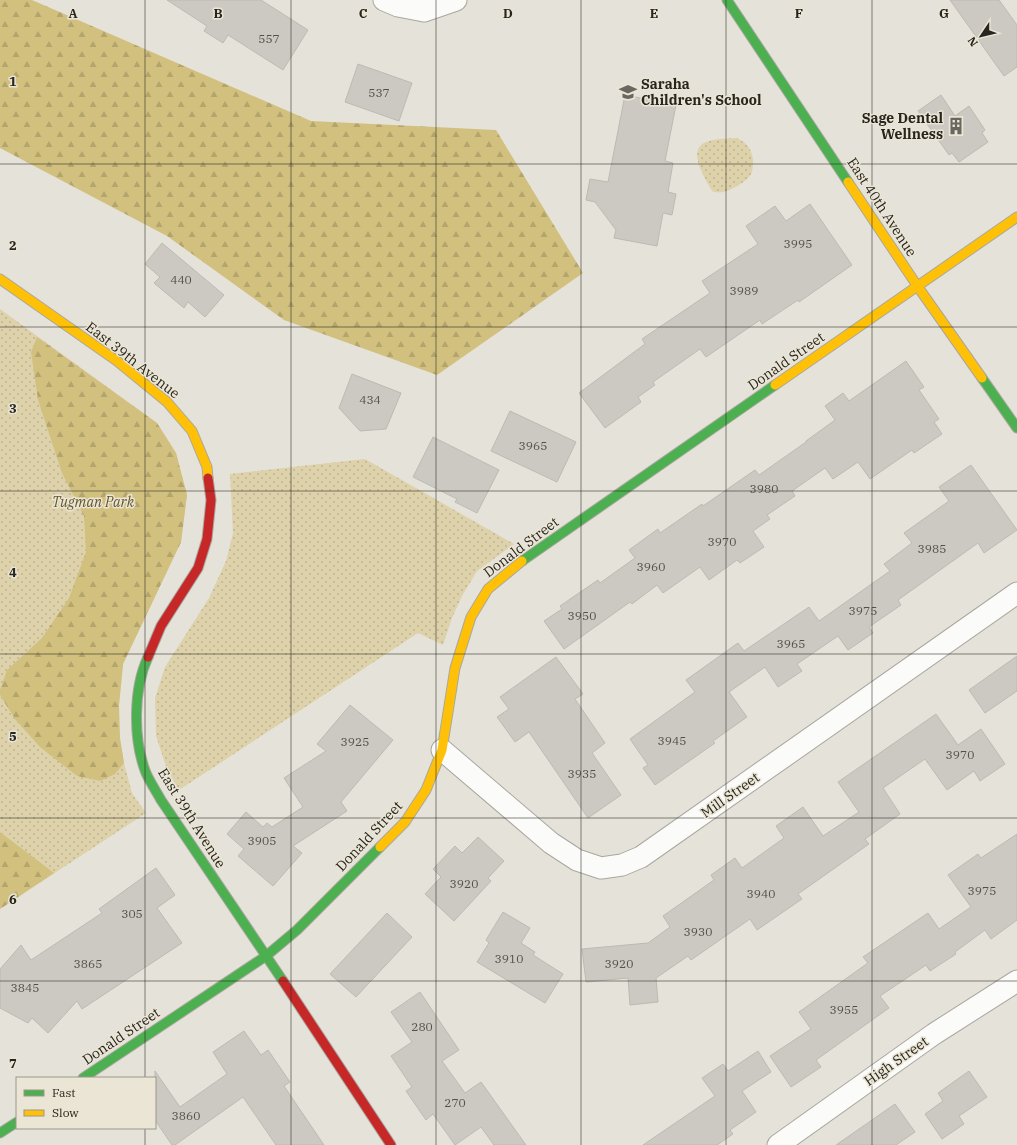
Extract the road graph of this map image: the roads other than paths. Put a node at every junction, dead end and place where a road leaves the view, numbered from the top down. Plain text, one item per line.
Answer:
1 (384, 0) edge
2 (456, 0) edge
3 (728, 0) edge
4 (1017, 217) edge
5 (0, 279) edge
6 (918, 287) junction
7 (1017, 428) edge
8 (1017, 593) edge
9 (442, 750) junction
10 (266, 956) junction
11 (1017, 981) edge
12 (84, 1077) edge
13 (16, 1123) edge
14 (0, 1133) edge
15 (391, 1145) edge
16 (778, 1145) edge

1 - 2 street
3 - 6 street, East 40th Avenue
4 - 6 street, Donald Street
5 - 10 street, East 39th Avenue
6 - 7 street, East 40th Avenue
6 - 9 street, Donald Street
8 - 9 street, Mill Street
9 - 10 street, Donald Street
10 - 12 street, Donald Street
10 - 15 street, East 39th Avenue
11 - 16 street, High Street
13 - 14 street

